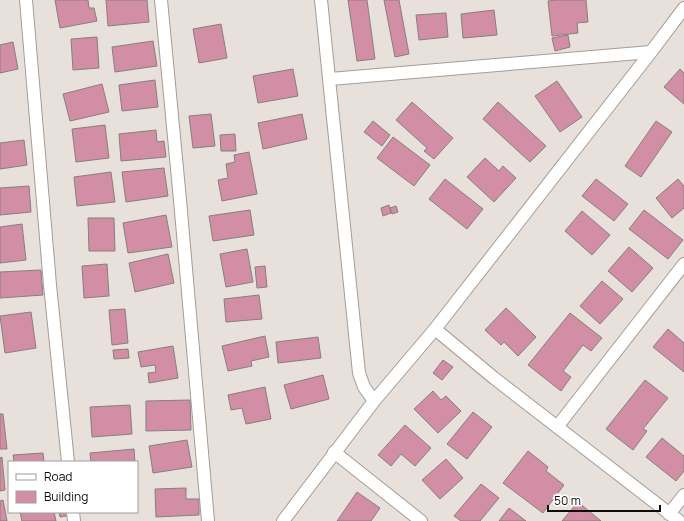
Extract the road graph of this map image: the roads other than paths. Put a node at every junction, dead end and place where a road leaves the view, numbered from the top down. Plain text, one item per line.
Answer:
1 (26, 0) edge
2 (161, 0) edge
3 (321, 0) edge
4 (684, 8) edge
5 (651, 52) junction
6 (330, 79) junction
7 (684, 264) edge
8 (435, 329) junction
9 (374, 401) junction
10 (557, 427) junction
11 (334, 452) junction
12 (68, 461) edge
13 (684, 495) edge
14 (674, 517) edge
15 (208, 521) edge
16 (283, 521) edge
17 (421, 521) edge

1 - 12 street
2 - 15 street
3 - 6 street
4 - 5 street
5 - 6 street
5 - 8 street
6 - 9 street
7 - 10 street
8 - 9 street
8 - 10 street
9 - 11 street
10 - 14 street
11 - 16 street
11 - 17 street
13 - 14 street

